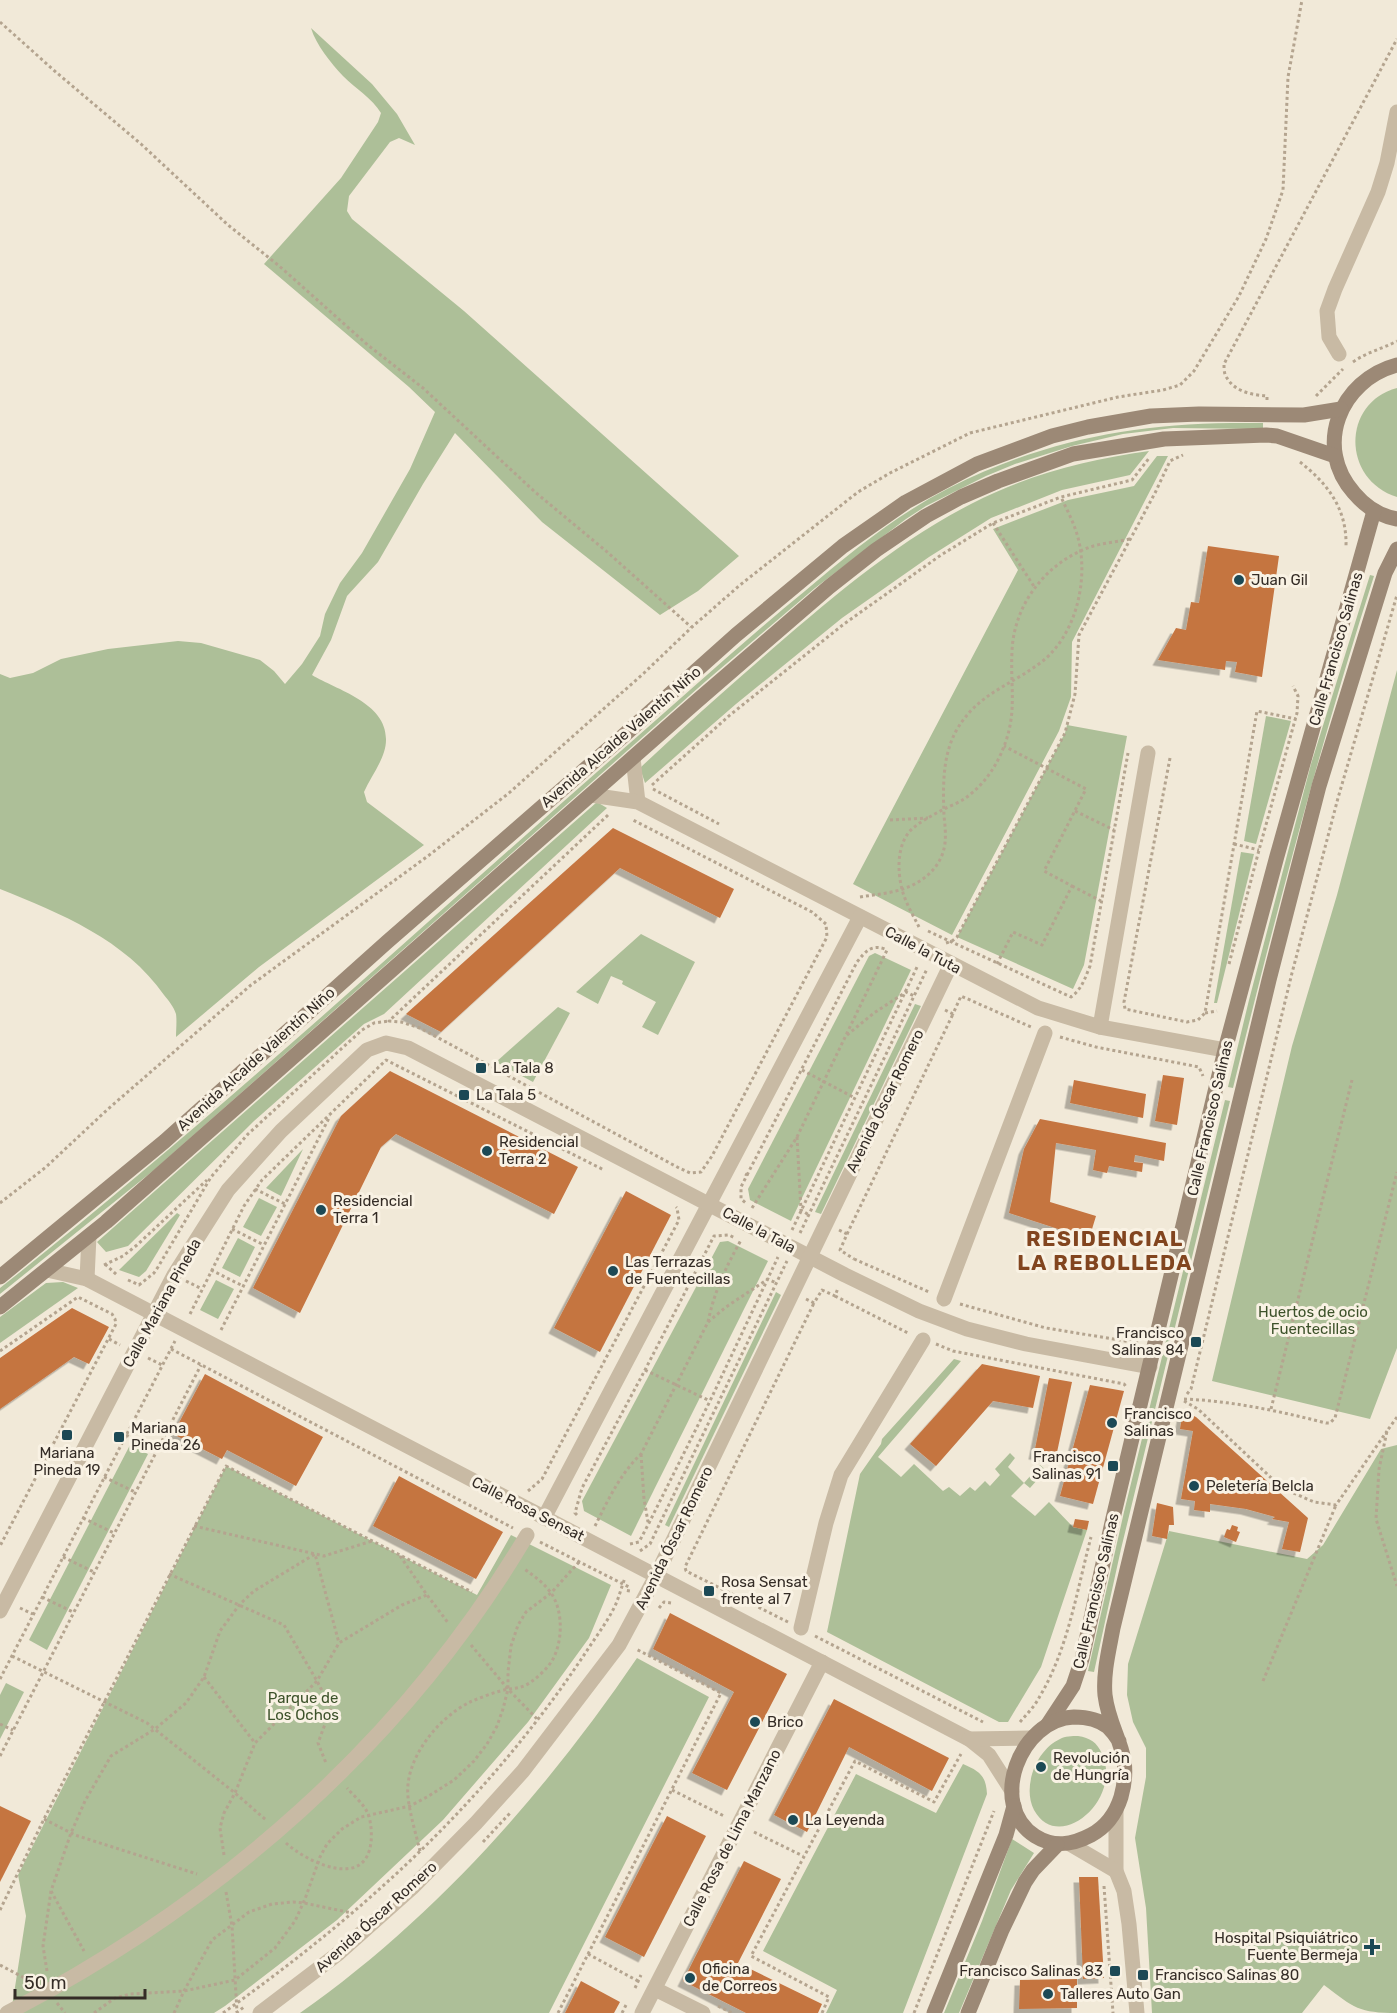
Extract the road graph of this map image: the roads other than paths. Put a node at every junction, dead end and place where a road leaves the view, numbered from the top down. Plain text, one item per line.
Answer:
1 (1397, 112) edge
2 (1339, 354) dead end
3 (1397, 365) edge
4 (1341, 409) junction
5 (1335, 456) junction
6 (1374, 510) junction
7 (1397, 519) edge
8 (1397, 549) edge
9 (1148, 753) dead end
10 (633, 758) junction
11 (591, 795) junction
12 (641, 803) junction
13 (860, 917) junction
14 (951, 964) junction
15 (1100, 1027) junction
16 (1045, 1033) dead end
17 (386, 1043) joint
18 (1225, 1050) junction
19 (709, 1204) junction
20 (89, 1236) junction
21 (810, 1257) junction
22 (46, 1270) junction
23 (0, 1277) edge
24 (87, 1279) junction
25 (944, 1299) road end
26 (0, 1307) edge
27 (154, 1314) junction
28 (923, 1340) road end
29 (1150, 1367) junction
30 (544, 1518) junction
31 (527, 1535) dead end
32 (657, 1576) junction
33 (0, 1611) edge
34 (801, 1628) road end
35 (822, 1662) junction
36 (1048, 1724) junction
37 (1030, 1738) junction
38 (969, 1739) junction
39 (1119, 1741) junction
40 (1012, 1791) junction
41 (1014, 1806) junction
42 (1116, 1810) junction
43 (1064, 1844) junction
44 (1109, 1875) junction
45 (655, 1989) junction
46 (707, 2008) edge
47 (7, 2013) edge
48 (260, 2013) edge
49 (642, 2013) edge
50 (933, 2013) edge
51 (968, 2013) edge
52 (1137, 2013) edge

1 - 2 street
3 - 4 main road
4 - 5 main road
4 - 23 main road, Avenida Alcalde Valentín Niño
5 - 6 main road
5 - 10 main road, Avenida Alcalde Valentín Niño
6 - 7 main road
6 - 18 main road, Calle Francisco Salinas
8 - 39 main road, Calle Francisco Salinas
9 - 15 street
10 - 11 main road, Avenida Alcalde Valentín Niño
10 - 12 street
11 - 12 street, Calle la Tuta
11 - 20 main road, Avenida Alcalde Valentín Niño
12 - 13 street, Calle la Tuta
13 - 14 street, Calle la Tuta
13 - 19 street
14 - 15 street, Calle la Tuta
14 - 21 street, Avenida Óscar Romero
15 - 18 street, Calle la Tuta
16 - 25 street
17 - 19 street, Calle la Tala
17 - 27 street, Calle Mariana Pineda
18 - 29 main road, Calle Francisco Salinas
19 - 21 street, Calle la Tala
19 - 30 street
20 - 22 main road, Avenida Alcalde Valentín Niño
20 - 24 street
21 - 29 street, Calle la Tala
21 - 32 street, Avenida Óscar Romero
22 - 24 street, Calle Rosa Sensat
22 - 26 main road, Avenida Alcalde Valentín Niño
24 - 27 street, Calle Rosa Sensat
27 - 30 street, Calle Rosa Sensat
27 - 33 street, Calle Mariana Pineda
28 - 34 street
29 - 36 main road, Calle Francisco Salinas
30 - 32 street, Calle Rosa Sensat
31 - 47 street
32 - 35 street, Calle Rosa Sensat
32 - 48 street, Avenida Óscar Romero
35 - 38 street, Calle Rosa Sensat
35 - 45 street, Calle Rosa de Lima Manzano
36 - 37 main road
36 - 39 main road
37 - 38 street, Calle Rosa Sensat
37 - 40 main road
38 - 40 street, Calle Rosa Sensat
39 - 42 main road
40 - 41 main road
41 - 43 main road
41 - 50 main road
42 - 43 main road
42 - 44 street
43 - 44 street
43 - 51 main road
44 - 52 street
45 - 46 street
45 - 49 street, Calle Rosa de Lima Manzano

